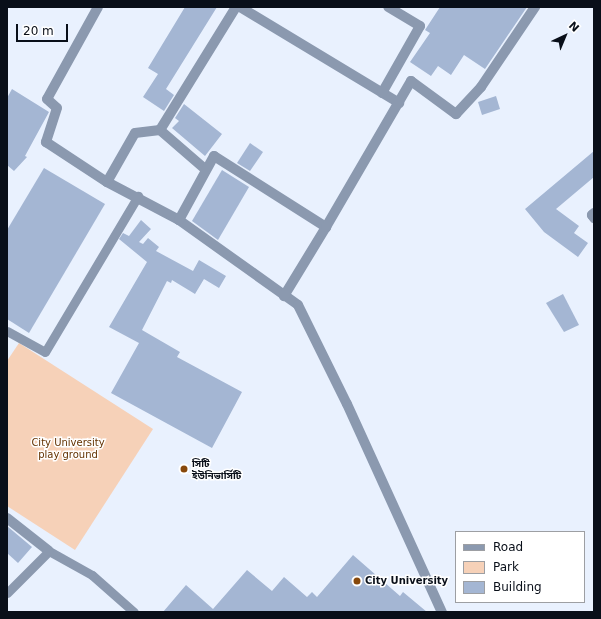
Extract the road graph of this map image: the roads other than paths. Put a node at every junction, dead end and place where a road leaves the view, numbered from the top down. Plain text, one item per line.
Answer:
1 (98, 7) edge
2 (236, 7) edge
3 (240, 7) edge
4 (388, 7) edge
5 (535, 7) edge
6 (382, 93) junction
7 (398, 103) junction
8 (160, 130) junction
9 (206, 169) junction
10 (107, 182) junction
11 (138, 196) junction
12 (594, 213) edge
13 (594, 218) edge
14 (179, 220) junction
15 (326, 227) junction
16 (284, 296) junction
17 (7, 331) edge
18 (7, 518) edge
19 (49, 551) junction
20 (7, 593) edge
21 (134, 612) edge
22 (442, 612) edge

1 - 10 street
2 - 8 street
3 - 6 street
4 - 6 street
5 - 7 street
6 - 7 street
7 - 15 street
8 - 9 street
8 - 10 street
9 - 14 street
9 - 15 street
10 - 11 street
11 - 14 street
11 - 17 lane
12 - 13 street
14 - 16 street
15 - 16 street
16 - 22 street
18 - 19 street
19 - 20 lane
19 - 21 lane

